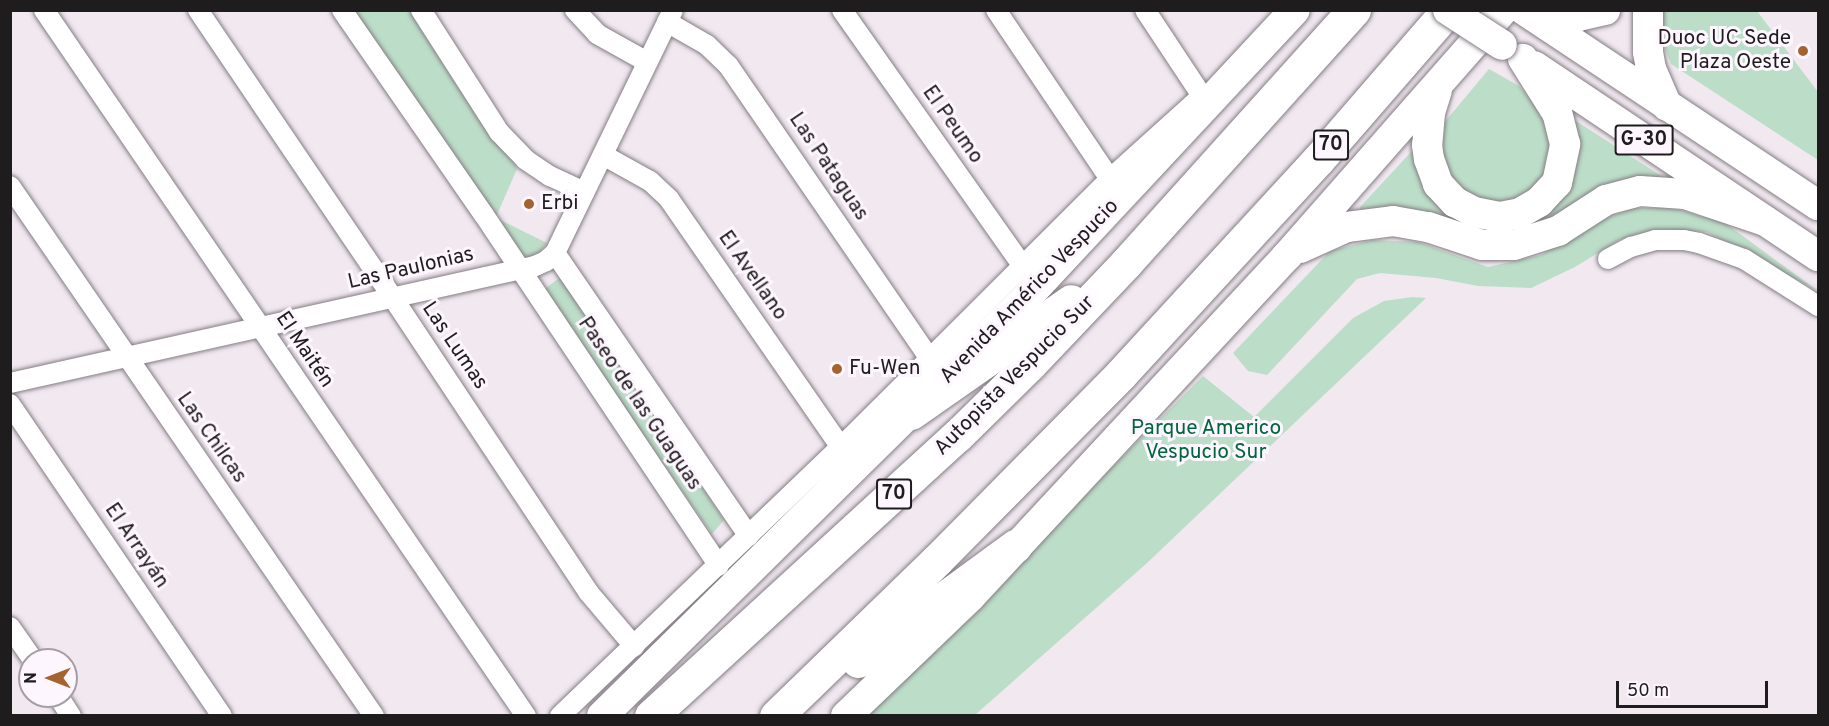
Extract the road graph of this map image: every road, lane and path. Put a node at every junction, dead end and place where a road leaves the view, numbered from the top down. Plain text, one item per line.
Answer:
1 (44, 10) edge
2 (198, 10) edge
3 (342, 10) edge
4 (421, 10) edge
5 (575, 10) edge
6 (842, 10) edge
7 (996, 10) edge
8 (1146, 10) edge
9 (1295, 10) edge
10 (1354, 10) edge
11 (1448, 10) edge
12 (1605, 10) edge
13 (1648, 10) edge
14 (1518, 11) edge
15 (670, 16) edge
16 (1512, 52) junction
17 (1254, 55) junction
18 (647, 62) junction
19 (1440, 83) junction
20 (1202, 96) junction
21 (1667, 106) junction
22 (603, 155) junction
23 (1110, 179) junction
24 (10, 186) edge
25 (585, 192) junction
26 (1818, 205) edge
27 (1765, 221) junction
28 (555, 253) junction
29 (1287, 256) junction
30 (1818, 256) edge
31 (1608, 259) dead end
32 (1126, 263) junction
33 (1023, 267) junction
34 (519, 270) junction
35 (393, 298) junction
36 (1818, 306) edge
37 (260, 327) junction
38 (127, 357) junction
39 (929, 358) junction
40 (10, 383) edge
41 (10, 404) edge
42 (911, 413) junction
43 (842, 447) junction
44 (749, 536) junction
45 (1015, 546) junction
46 (719, 566) junction
47 (10, 627) edge
48 (634, 646) junction
49 (25, 648) edge
50 (222, 716) edge
51 (374, 716) edge
52 (526, 716) edge
53 (560, 716) edge
54 (602, 716) edge
55 (651, 716) edge
56 (776, 716) edge
57 (783, 716) edge
58 (846, 716) edge

1 - 37 street, El Maitén
2 - 35 street, Las Lumas
3 - 34 street, Paseo de las Guaguas
4 - 25 street
5 - 18 street
6 - 33 street, El Peumo
7 - 23 street
8 - 20 street
9 - 17 main road, Avenida Américo Vespucio
10 - 32 highway, Autopista Vespucio Sur / 70
11 - 16 main road, bridge
11 - 56 highway, 70
12 - 14 main road
13 - 21 main road
14 - 19 main road
14 - 21 main road, G-30
15 - 18 street
15 - 39 street, Las Pataguas
16 - 19 main road
16 - 27 main road, G-30
17 - 20 main road
17 - 42 main road, Avenida Américo Vespucio
18 - 22 street
19 - 29 main road
20 - 23 street, Avenida Américo Vespucio
21 - 26 main road, G-30
22 - 25 street
22 - 43 street, El Avellano
23 - 33 street, Avenida Américo Vespucio
24 - 38 street, Las Chilcas
25 - 28 street
27 - 29 main road
27 - 30 main road, G-30
28 - 34 street, Las Paulonias
28 - 44 street, Paseo de las Guaguas
29 - 45 main road
31 - 36 street
32 - 42 highway
32 - 55 highway, Autopista Vespucio Sur / 70
33 - 39 street, Avenida Américo Vespucio
34 - 35 street, Las Paulonias
34 - 46 street, Paseo de las Guaguas
35 - 37 street, Las Paulonias
35 - 48 street, Las Lumas
37 - 38 street, Las Paulonias
37 - 52 street, El Maitén
38 - 40 street, Las Paulonias
38 - 51 street, Las Chilcas
39 - 43 street, Avenida Américo Vespucio
41 - 50 street, El Arrayán
42 - 54 main road, Avenida Américo Vespucio
43 - 44 street, Avenida Américo Vespucio
44 - 46 street, Avenida Américo Vespucio
45 - 57 highway
45 - 58 main road
46 - 48 street, Avenida Américo Vespucio
47 - 49 street
48 - 53 street, Avenida Américo Vespucio

